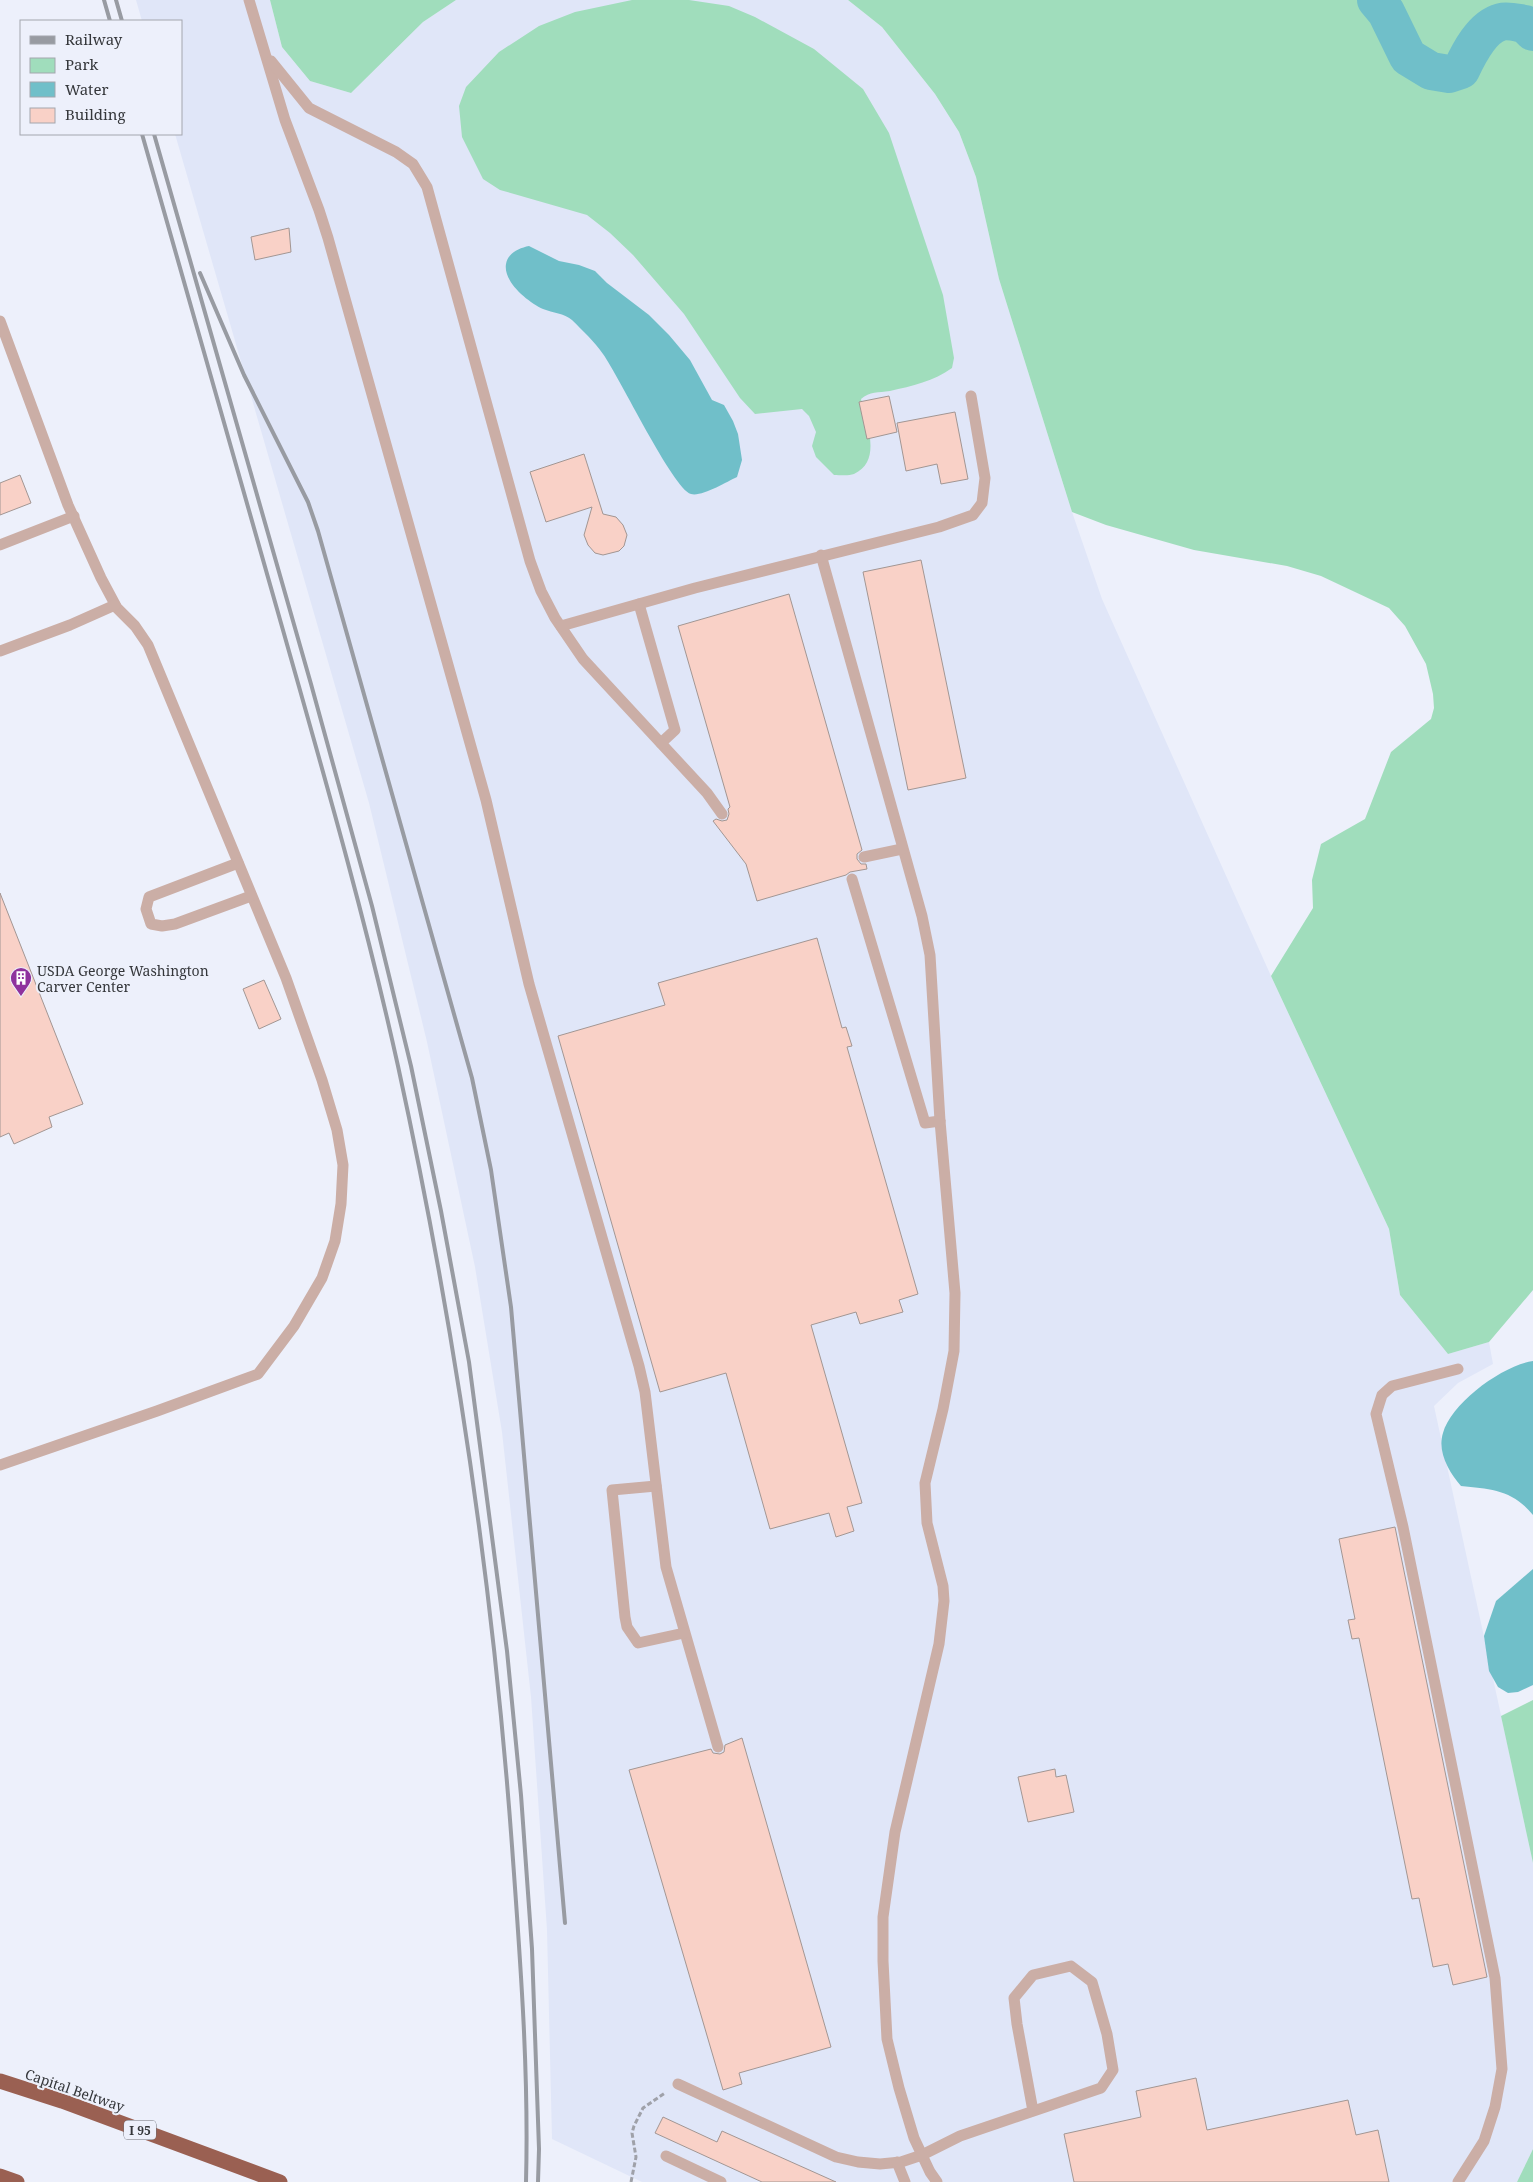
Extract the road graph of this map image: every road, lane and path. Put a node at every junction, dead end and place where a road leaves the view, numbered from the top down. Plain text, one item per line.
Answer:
1 (249, 0) edge
2 (266, 54) junction
3 (0, 321) edge
4 (971, 396) dead end
5 (74, 516) junction
6 (0, 545) edge
7 (821, 556) junction
8 (639, 604) junction
9 (115, 606) junction
10 (561, 626) junction
11 (0, 650) edge
12 (661, 743) junction
13 (722, 814) dead end
14 (902, 849) junction
15 (864, 857) dead end
16 (238, 863) junction
17 (852, 879) dead end
18 (252, 896) junction
19 (940, 1122) junction
20 (1458, 1369) dead end
21 (0, 1465) edge
22 (656, 1486) junction
23 (684, 1633) junction
24 (718, 1747) dead end
25 (0, 2081) edge
26 (678, 2084) joint
27 (1033, 2111) junction
28 (922, 2155) junction
29 (666, 2156) dead end
30 (897, 2162) junction
31 (0, 2176) edge
32 (17, 2182) edge
33 (280, 2182) edge
34 (631, 2182) edge
35 (721, 2182) edge
36 (904, 2182) edge
37 (937, 2182) edge
38 (1458, 2182) edge

1 - 2 lane
2 - 10 lane
2 - 22 lane
3 - 5 lane
4 - 7 lane
5 - 6 lane
5 - 9 lane
7 - 8 lane
7 - 14 lane
8 - 10 lane
8 - 12 lane
9 - 11 lane
9 - 16 lane
10 - 12 lane
12 - 13 lane
14 - 15 lane
14 - 19 lane
16 - 18 lane
16 - 18 lane
17 - 19 lane
18 - 21 lane
19 - 28 lane
20 - 38 lane
22 - 23 lane
22 - 23 lane
23 - 24 lane
25 - 33 highway, Capital Beltway / I 95
26 - 30 lane
26 - 34 path
27 - 27 lane
27 - 28 lane
28 - 30 lane
28 - 37 lane
29 - 35 lane
30 - 36 lane
31 - 32 highway

